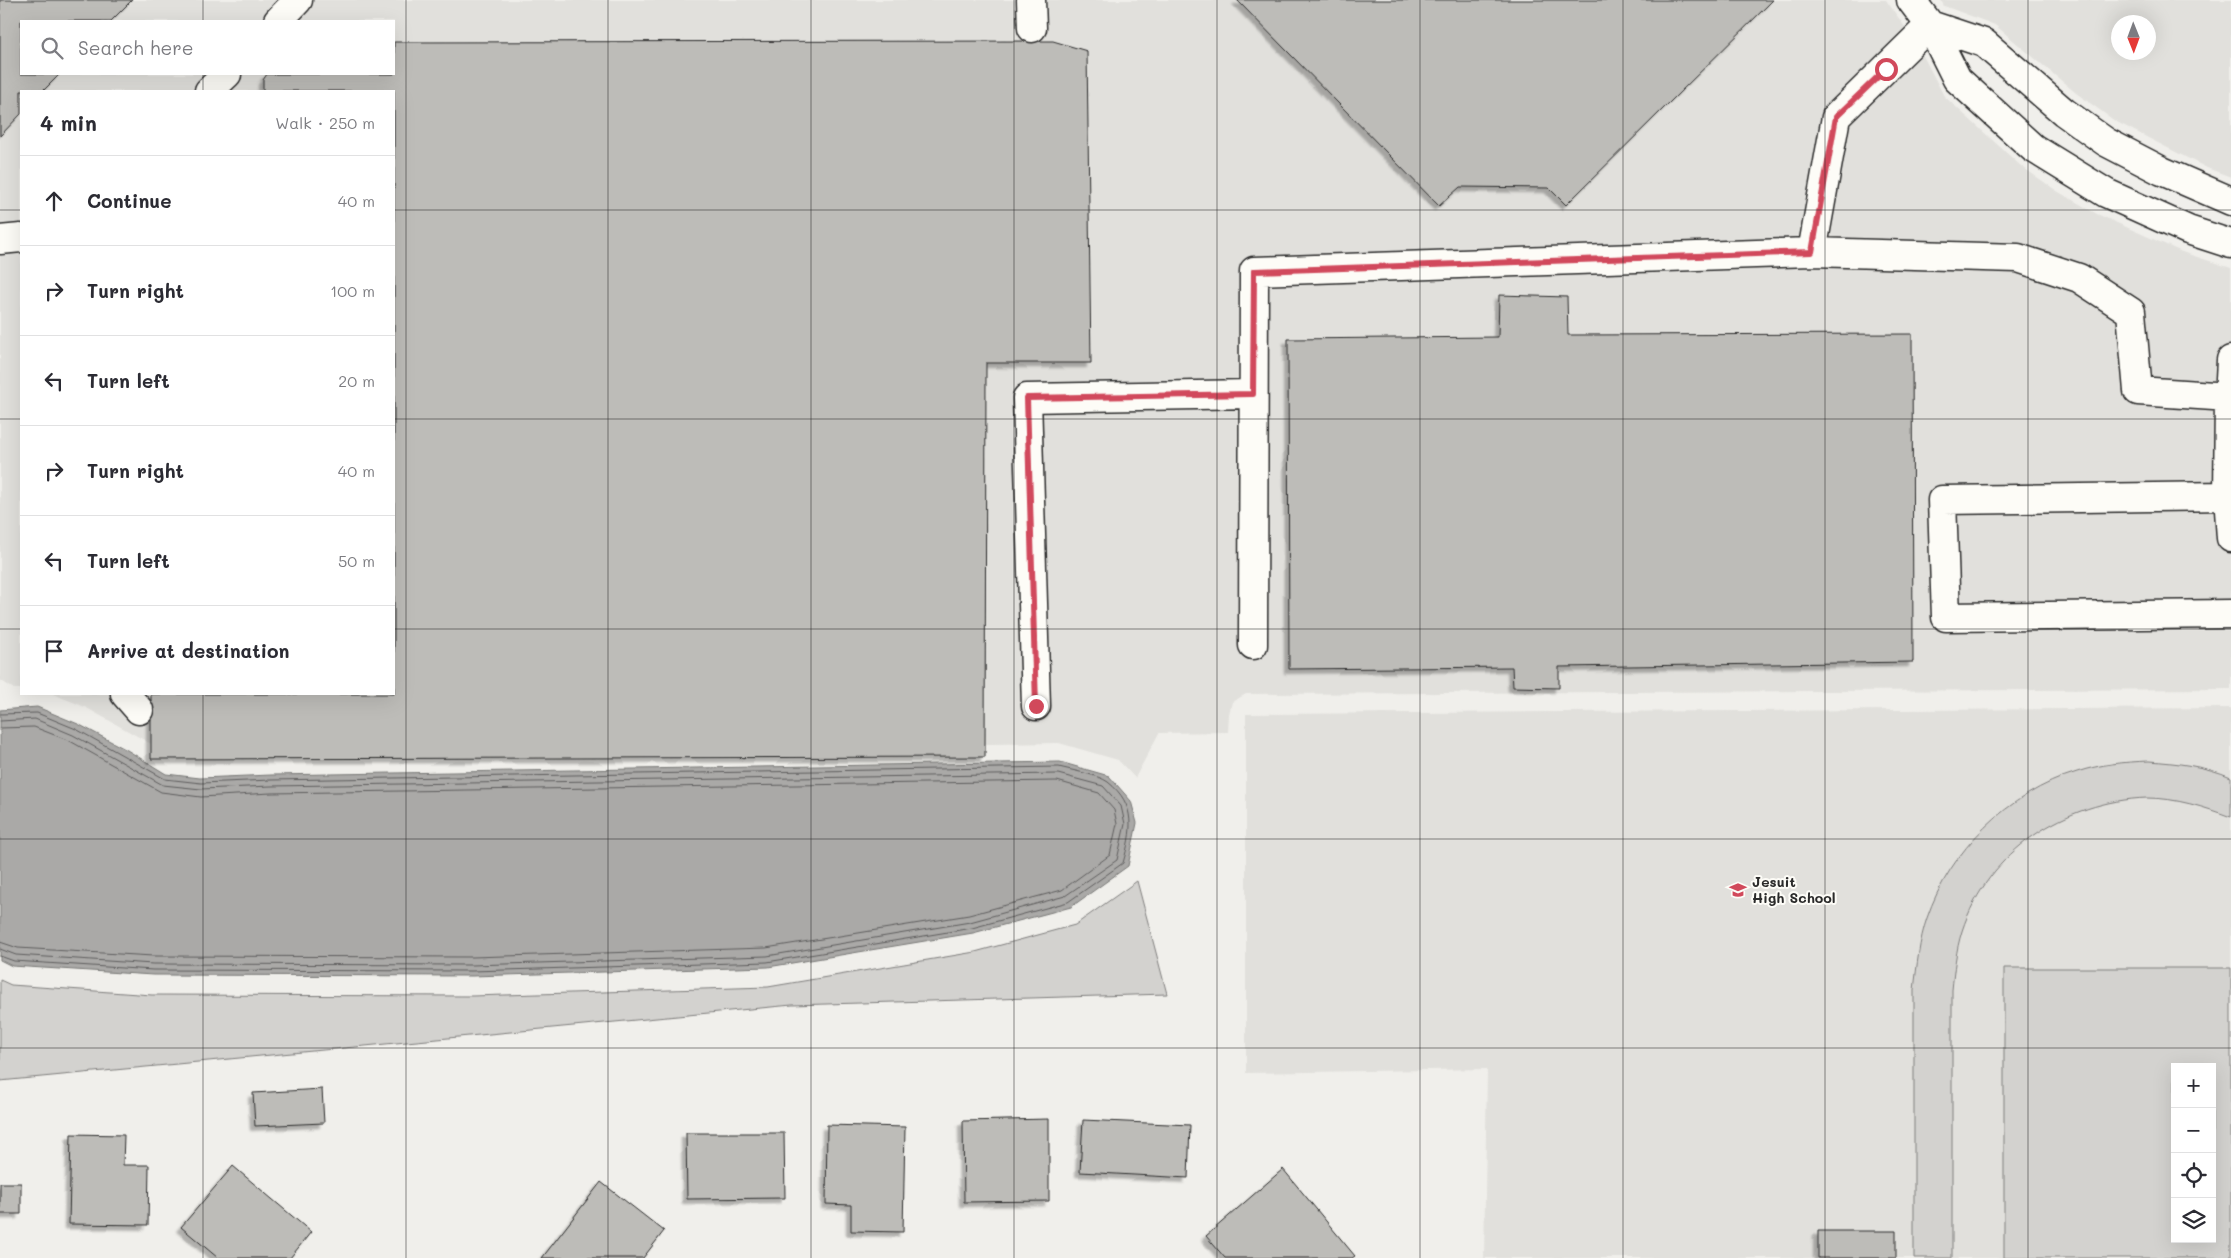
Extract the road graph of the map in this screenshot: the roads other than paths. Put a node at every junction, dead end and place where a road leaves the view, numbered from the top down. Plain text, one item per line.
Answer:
1 (298, 0) edge
2 (1031, 0) edge
3 (1911, 0) edge
4 (279, 20) edge
5 (1930, 25) junction
6 (1032, 28) dead end
7 (225, 75) edge
8 (211, 90) edge
9 (2231, 201) edge
10 (20, 238) edge
11 (0, 240) edge
12 (2231, 244) edge
13 (1812, 252) junction
14 (2231, 360) edge
15 (1253, 394) junction
16 (2230, 397) edge
17 (2228, 496) junction
18 (2231, 530) edge
19 (2231, 538) edge
20 (2231, 614) edge
21 (1253, 645) dead end
22 (1036, 706) dead end

1 - 4 street
2 - 6 street
3 - 5 street
5 - 9 street
5 - 12 street
5 - 13 street
7 - 8 street
10 - 11 street
13 - 15 street
13 - 16 street
14 - 16 street
15 - 21 street
15 - 22 street
16 - 17 street
17 - 18 street
17 - 20 street
18 - 19 street

